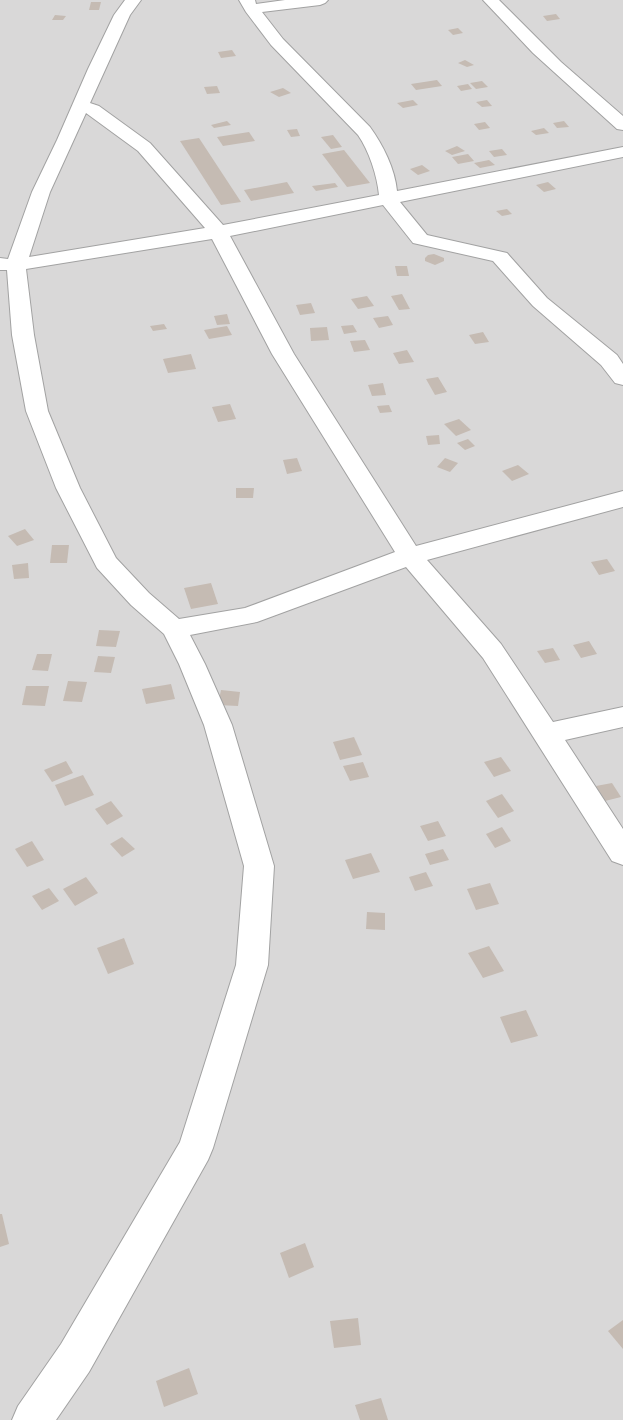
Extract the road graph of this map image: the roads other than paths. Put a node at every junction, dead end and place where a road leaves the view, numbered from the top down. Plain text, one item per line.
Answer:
1 (133, 0) edge
2 (320, 0) edge
3 (491, 0) edge
4 (249, 5) edge
5 (81, 105) junction
6 (623, 126) edge
7 (623, 152) edge
8 (389, 200) junction
9 (218, 232) junction
10 (8, 264) edge
11 (623, 378) edge
12 (623, 499) edge
13 (410, 556) junction
14 (174, 629) junction
15 (623, 717) edge
16 (545, 734) junction
17 (623, 854) edge
18 (32, 1420) edge

1 - 5 street
2 - 4 street
3 - 6 street
4 - 8 street
5 - 9 street
5 - 10 street
7 - 8 street
8 - 9 street
8 - 11 street
9 - 10 street
9 - 13 street
10 - 14 street
12 - 13 street
13 - 14 street
13 - 16 street
14 - 18 street
15 - 16 street
16 - 17 street

